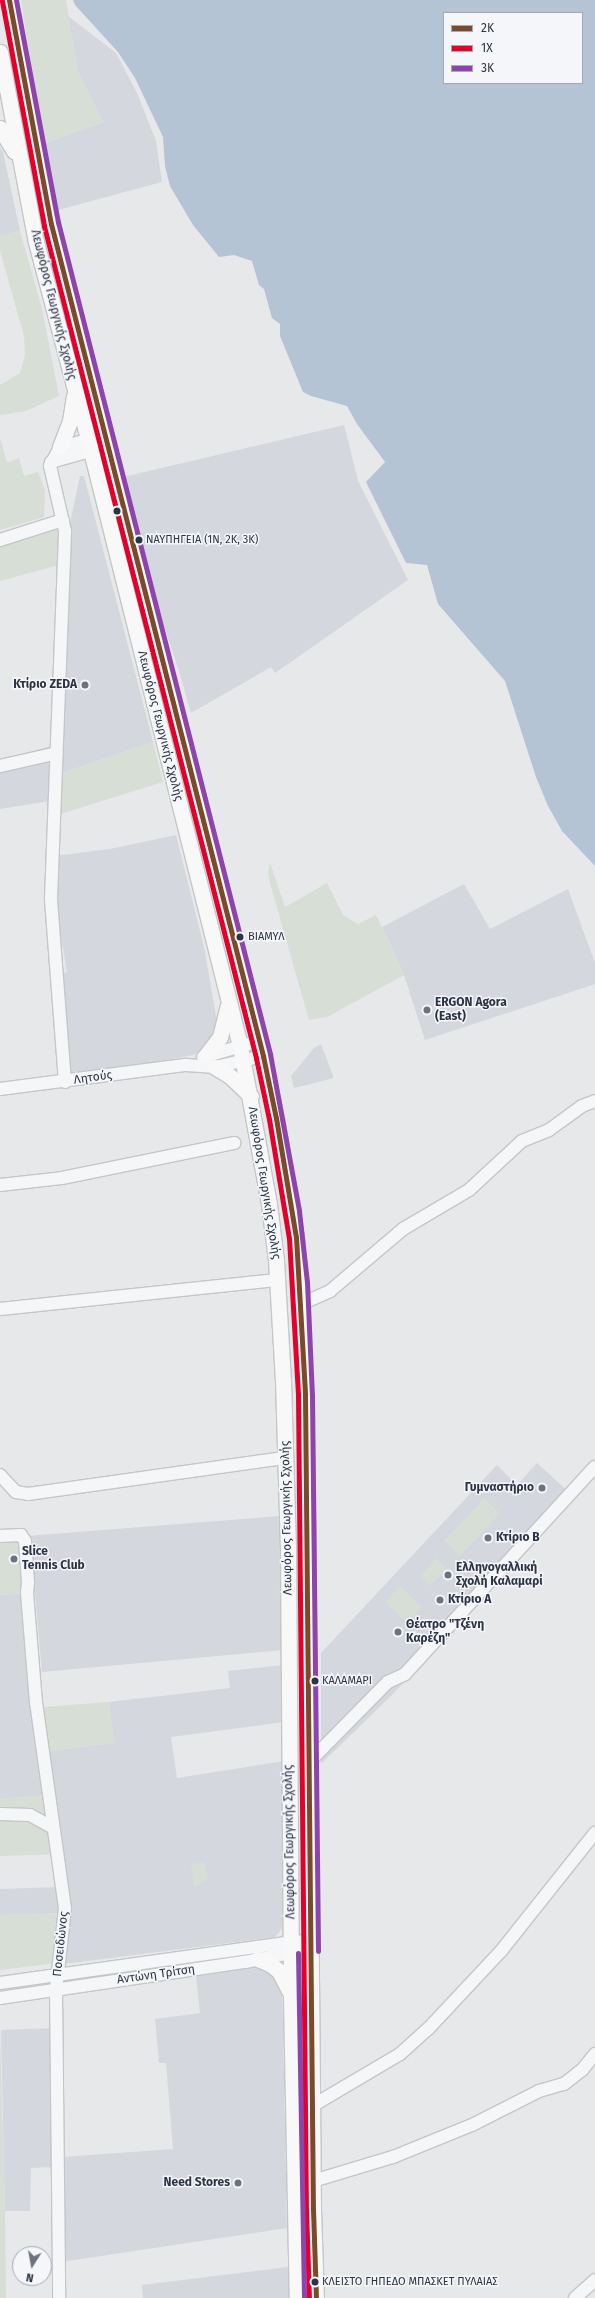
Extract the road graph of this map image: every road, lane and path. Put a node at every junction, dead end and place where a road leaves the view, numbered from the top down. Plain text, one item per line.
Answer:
1 (9, 0) edge
2 (0, 52) edge
3 (0, 128) edge
4 (21, 166) junction
5 (74, 389) junction
6 (105, 441) junction
7 (89, 445) junction
8 (60, 447) junction
9 (51, 462) junction
10 (63, 520) junction
11 (0, 540) edge
12 (57, 754) junction
13 (0, 766) edge
14 (229, 1001) junction
15 (259, 1041) junction
16 (240, 1046) junction
17 (263, 1056) junction
18 (210, 1061) junction
19 (244, 1061) junction
20 (65, 1082) junction
21 (0, 1089) edge
22 (251, 1096) junction
23 (595, 1101) edge
24 (234, 1143) dead end
25 (0, 1185) edge
26 (277, 1280) junction
27 (301, 1304) junction
28 (0, 1309) edge
29 (285, 1458) junction
30 (595, 1467) edge
31 (0, 1475) edge
32 (0, 1536) edge
33 (308, 1763) junction
34 (0, 1814) edge
35 (53, 1828) junction
36 (595, 1833) edge
37 (311, 1946) junction
38 (291, 1947) junction
39 (258, 1960) junction
40 (57, 1974) junction
41 (0, 1983) edge
42 (56, 1990) junction
43 (291, 1997) junction
44 (0, 1998) edge
45 (595, 2054) edge
46 (312, 2106) junction
47 (313, 2181) junction
48 (595, 2280) edge
49 (58, 2298) edge
50 (297, 2298) edge
51 (316, 2298) edge
52 (575, 2298) edge

1 - 6 main road, Λεωφόρος Γεωργικής Σχολής
2 - 4 main road, Λεωφόρος Γεωργικής Σχολής
3 - 4 main road
4 - 5 main road, Λεωφόρος Γεωργικής Σχολής
5 - 7 main road, Λεωφόρος Γεωργικής Σχολής
5 - 8 main road
6 - 7 street
6 - 15 main road, Λεωφόρος Γεωργικής Σχολής
7 - 8 street
7 - 9 street
7 - 14 main road, Λεωφόρος Γεωργικής Σχολής
8 - 9 street
9 - 10 street
10 - 11 street
10 - 12 street
12 - 13 street
12 - 20 street
14 - 16 main road, Λεωφόρος Γεωργικής Σχολής
14 - 18 main road
15 - 16 street, Λητούς
15 - 17 main road, Λεωφόρος Γεωργικής Σχολής
16 - 18 street, Λητούς
16 - 19 main road, Λεωφόρος Γεωργικής Σχολής
17 - 19 street, Λητούς
17 - 27 main road, Λεωφόρος Γεωργικής Σχολής
18 - 19 street, Λητούς
18 - 20 street, Λητούς
18 - 22 main road
19 - 22 main road, Λεωφόρος Γεωργικής Σχολής
20 - 21 street, Λητούς
22 - 26 main road, Λεωφόρος Γεωργικής Σχολής
23 - 27 street
24 - 25 street
26 - 28 street
26 - 29 main road, Λεωφόρος Γεωργικής Σχολής
27 - 33 main road, Λεωφόρος Γεωργικής Σχολής
29 - 31 street
29 - 38 main road, Λεωφόρος Γεωργικής Σχολής
30 - 33 street
32 - 35 street, Ποσειδώνος
33 - 37 main road, Λεωφόρος Γεωργικής Σχολής
34 - 35 street
35 - 40 street, Ποσειδώνος
36 - 46 street
37 - 38 street, Αντώνη Τρίτση
37 - 46 main road, Λεωφόρος Γεωργικής Σχολής
38 - 39 street, Αντώνη Τρίτση
38 - 40 street, Αντώνη Τρίτση
38 - 43 main road, Λεωφόρος Γεωργικής Σχολής
39 - 42 street, Αντώνη Τρίτση
39 - 43 main road
40 - 41 street, Αντώνη Τρίτση
40 - 42 street, Ποσειδώνος
42 - 44 street, Αντώνη Τρίτση
42 - 49 street, Ποσειδώνος
43 - 50 main road, Λεωφόρος Γεωργικής Σχολής
45 - 47 street
46 - 47 main road
47 - 51 main road
48 - 52 street

